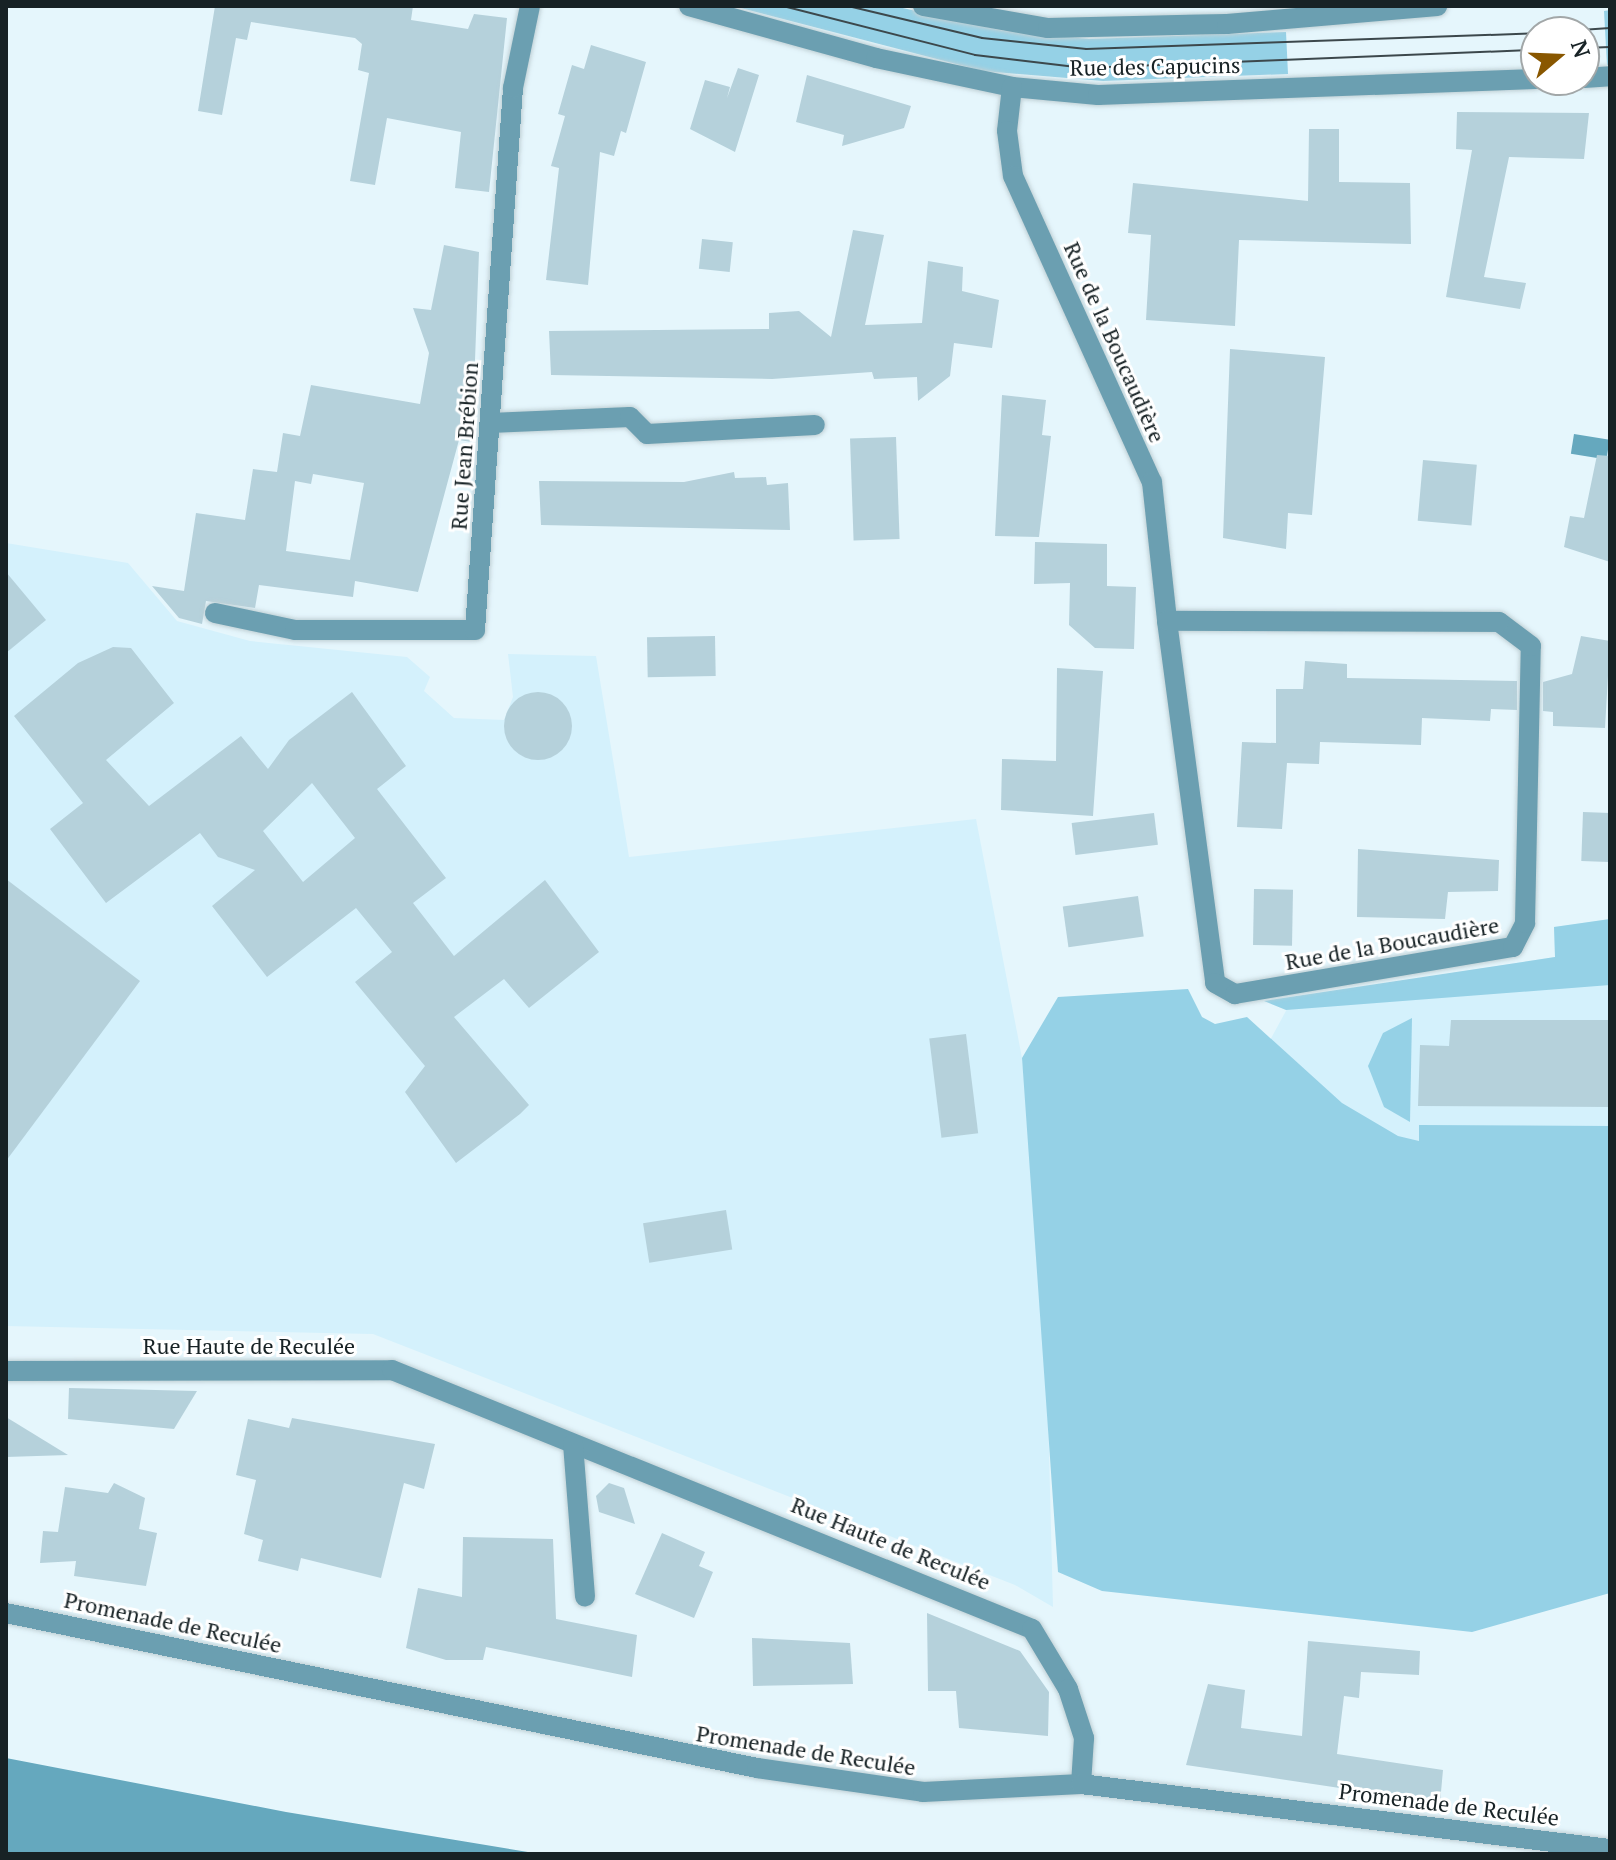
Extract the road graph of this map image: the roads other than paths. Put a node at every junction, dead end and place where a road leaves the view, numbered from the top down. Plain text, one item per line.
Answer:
1 (530, 6) edge
2 (689, 6) edge
3 (923, 6) edge
4 (1437, 6) edge
5 (1358, 8) edge
6 (1520, 80) edge
7 (1012, 87) junction
8 (490, 423) junction
9 (815, 425) dead end
10 (215, 613) dead end
11 (1167, 621) junction
12 (6, 1371) edge
13 (573, 1444) junction
14 (585, 1597) dead end
15 (6, 1613) edge
16 (1081, 1784) junction
17 (1610, 1849) edge

1 - 8 street, Rue Jean Brébion
2 - 7 street, Rue des Capucins
3 - 5 street, Rue des Capucins
4 - 5 street, Rue des Capucins
6 - 7 street, Rue des Capucins
7 - 11 street, Rue de la Boucaudière
8 - 9 street
8 - 10 street, Rue Jean Brébion
11 - 11 street, Rue de la Boucaudière
12 - 13 street, Rue Haute de Reculée
13 - 14 street
13 - 16 street, Rue Haute de Reculée
15 - 16 street, Promenade de Reculée
16 - 17 street, Promenade de Reculée

